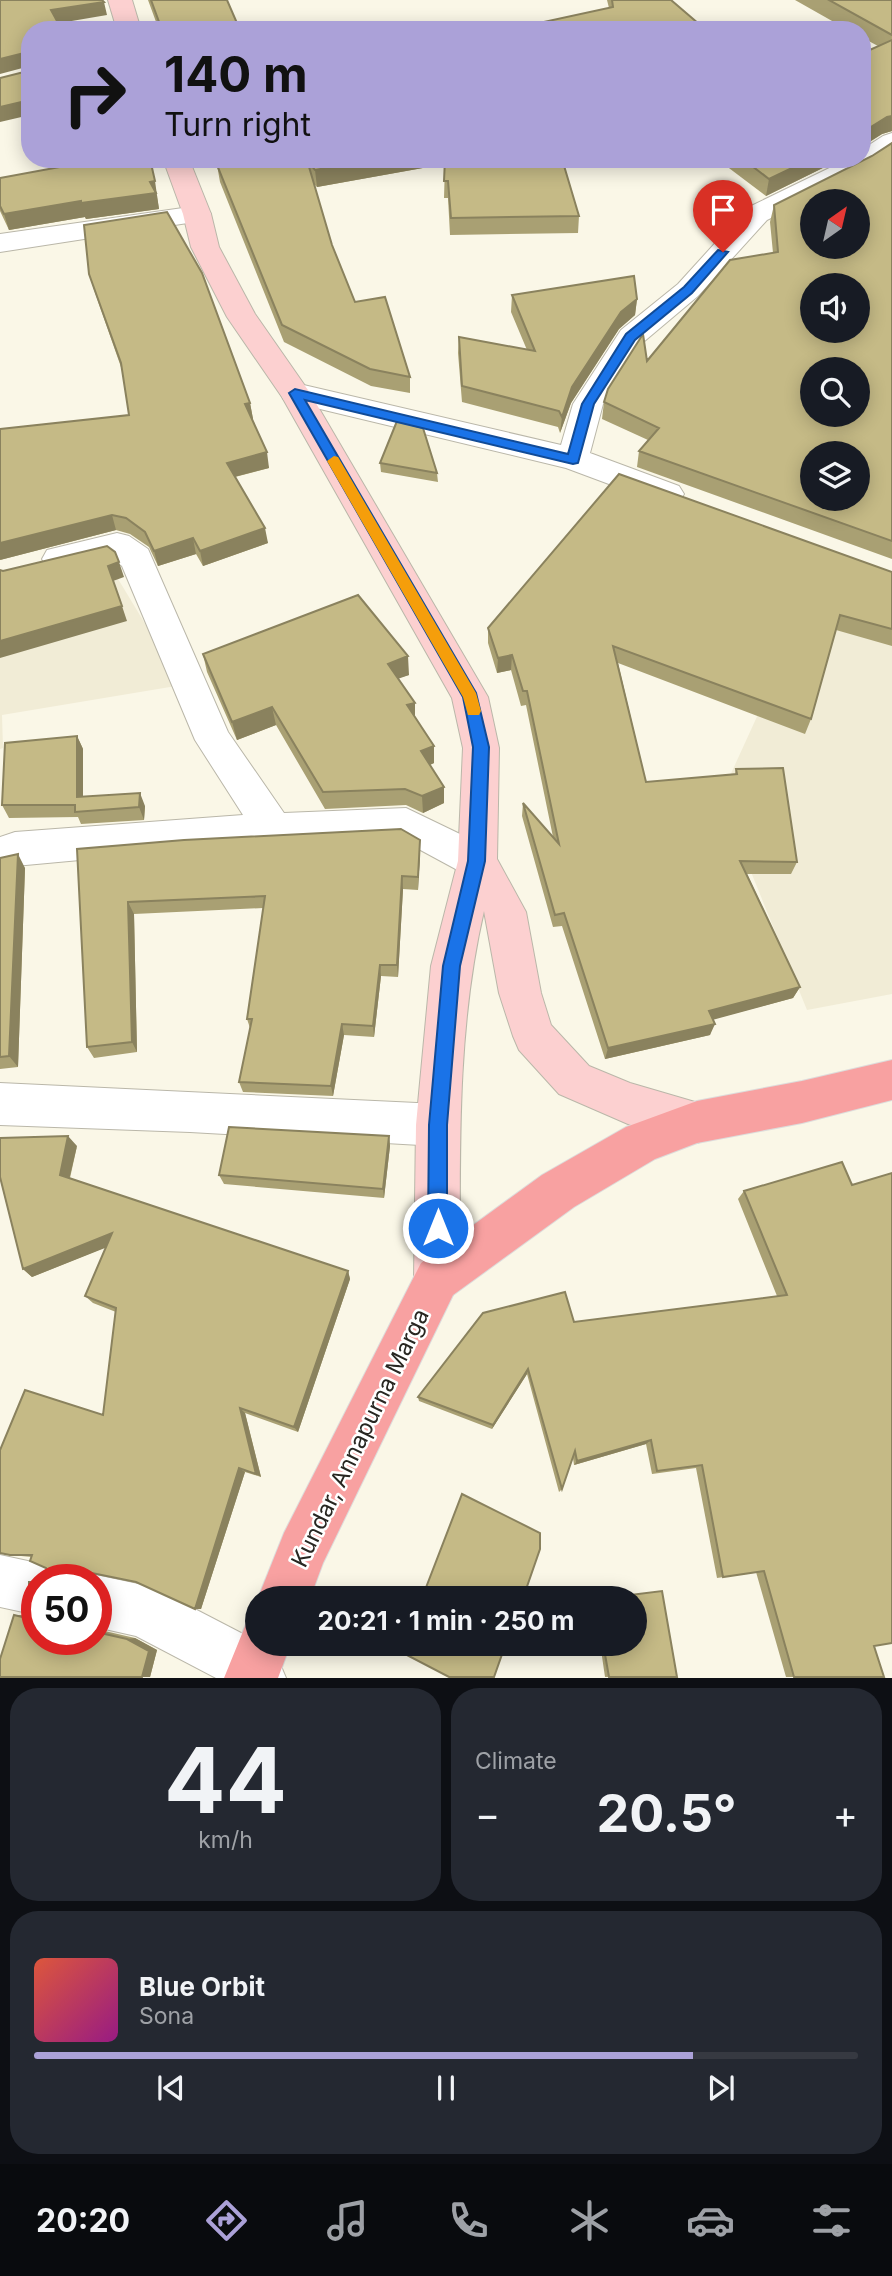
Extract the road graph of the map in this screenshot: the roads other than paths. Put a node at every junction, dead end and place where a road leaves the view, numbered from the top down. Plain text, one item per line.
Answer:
1 (120, 0) edge
2 (126, 21) edge
3 (892, 141) edge
4 (871, 155) edge
5 (179, 168) edge
6 (851, 168) edge
7 (197, 214) junction
8 (0, 243) edge
9 (295, 393) junction
10 (573, 460) junction
11 (701, 506) edge
12 (24, 567) edge
13 (275, 831) junction
14 (0, 854) edge
15 (477, 861) junction
16 (892, 1080) edge
17 (0, 1104) edge
18 (697, 1122) junction
19 (438, 1125) junction
20 (437, 1279) junction
21 (0, 1581) edge
22 (21, 1586) edge
23 (289, 1586) edge
24 (112, 1604) edge
25 (257, 1667) edge

1 - 2 main road
3 - 4 street
5 - 7 main road
6 - 10 street
7 - 8 street
7 - 9 main road
9 - 10 street
9 - 15 main road
10 - 11 street
12 - 13 street
13 - 14 street
13 - 15 street
15 - 18 main road
15 - 19 main road
16 - 18 main road
17 - 19 street
18 - 20 main road
19 - 20 main road
20 - 23 main road, Kundar, Annapurna Marga
21 - 22 street
24 - 25 street

